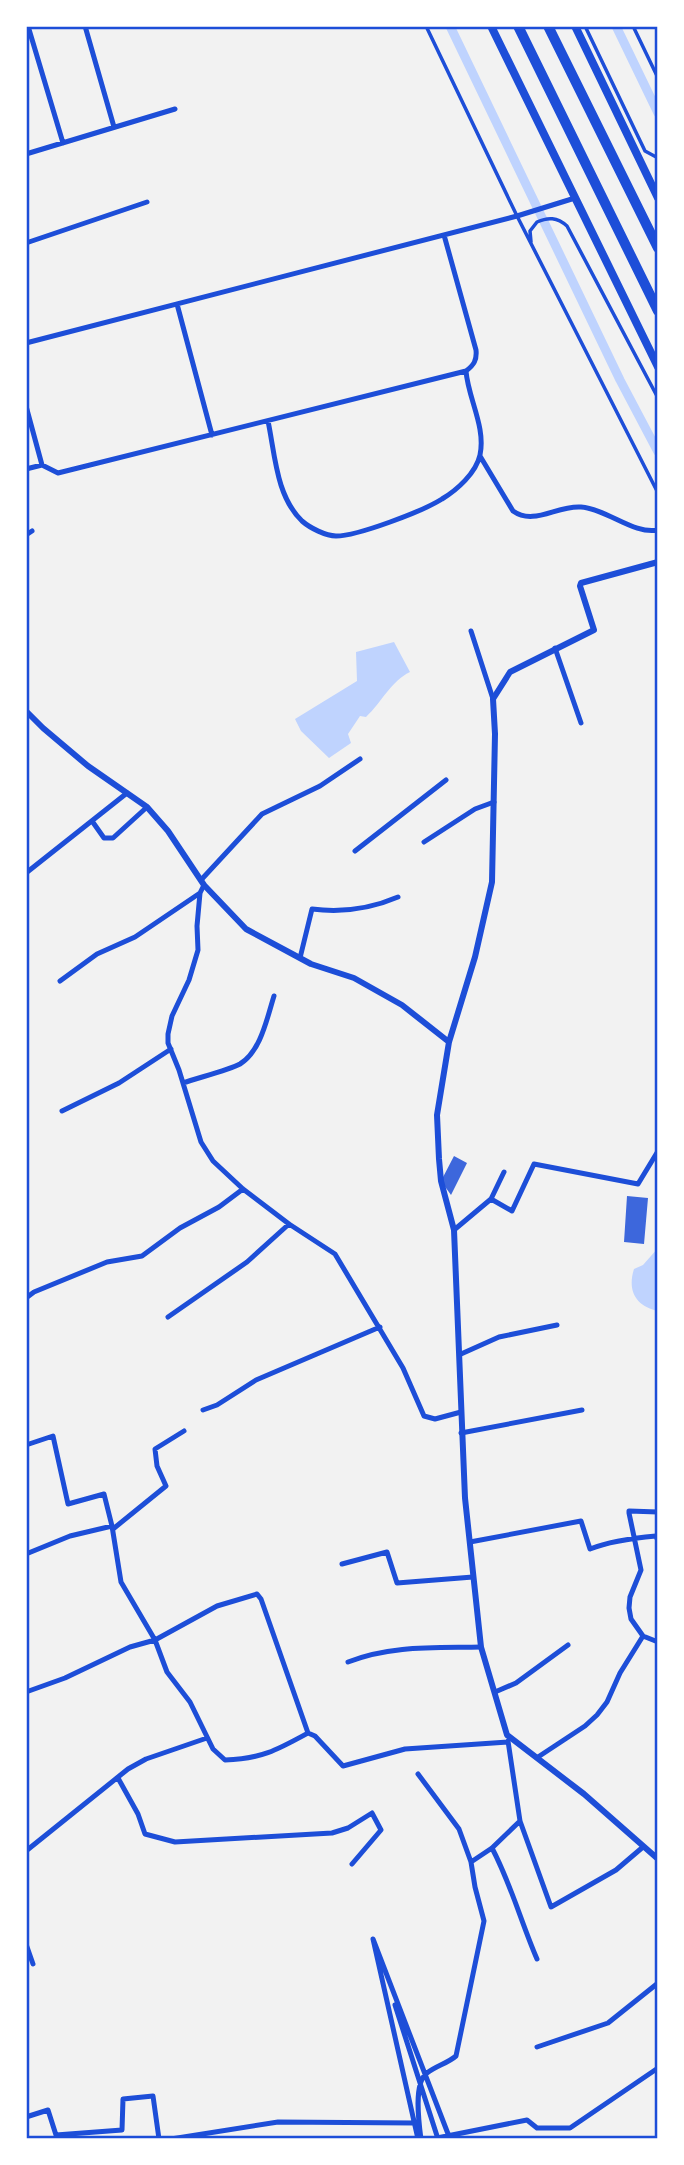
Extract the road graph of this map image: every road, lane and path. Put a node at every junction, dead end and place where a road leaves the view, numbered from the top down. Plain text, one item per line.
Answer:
1 (29, 26) edge
2 (85, 26) edge
3 (426, 26) edge
4 (491, 26) edge
5 (518, 26) edge
6 (548, 26) edge
7 (575, 26) edge
8 (585, 26) edge
9 (633, 26) edge
10 (658, 78) edge
11 (175, 109) dead end
12 (114, 127) junction
13 (63, 142) junction
14 (26, 154) edge
15 (658, 158) edge
16 (575, 198) junction
17 (658, 198) edge
18 (147, 202) dead end
19 (517, 216) junction
20 (444, 235) junction
21 (26, 243) edge
22 (532, 245) junction
23 (658, 248) edge
24 (177, 304) junction
25 (658, 311) edge
26 (26, 342) edge
27 (648, 347) junction
28 (658, 356) edge
29 (658, 367) edge
30 (466, 371) junction
31 (658, 398) edge
32 (26, 406) edge
33 (268, 421) junction
34 (212, 435) junction
35 (480, 456) junction
36 (42, 465) junction
37 (26, 469) edge
38 (658, 493) edge
39 (658, 530) edge
40 (658, 562) edge
41 (471, 631) dead end
42 (555, 648) junction
43 (493, 699) junction
44 (26, 711) edge
45 (580, 723) dead end
46 (360, 759) dead end
47 (446, 780) dead end
48 (127, 793) junction
49 (494, 802) junction
50 (147, 807) junction
51 (92, 821) junction
52 (424, 842) dead end
53 (355, 851) dead end
54 (26, 873) edge
55 (202, 883) junction
56 (200, 892) junction
57 (398, 897) dead end
58 (300, 958) junction
59 (60, 981) dead end
60 (274, 996) dead end
61 (449, 1042) junction
62 (171, 1049) junction
63 (183, 1083) junction
64 (62, 1111) dead end
65 (658, 1151) edge
66 (505, 1172) dead end
67 (243, 1189) junction
68 (491, 1199) junction
69 (289, 1224) junction
70 (454, 1230) junction
71 (26, 1298) edge
72 (168, 1317) dead end
73 (557, 1325) dead end
74 (380, 1327) junction
75 (461, 1354) junction
76 (203, 1410) dead end
77 (582, 1410) dead end
78 (461, 1412) junction
79 (184, 1431) dead end
80 (461, 1433) junction
81 (26, 1445) edge
82 (658, 1512) edge
83 (112, 1527) junction
84 (634, 1540) junction
85 (658, 1541) edge
86 (470, 1542) junction
87 (26, 1554) edge
88 (342, 1564) dead end
89 (473, 1577) junction
90 (643, 1636) junction
91 (155, 1640) junction
92 (658, 1642) edge
93 (568, 1645) dead end
94 (481, 1647) junction
95 (348, 1662) dead end
96 (26, 1692) edge
97 (495, 1692) junction
98 (308, 1734) junction
99 (207, 1738) junction
100 (507, 1739) junction
101 (538, 1757) junction
102 (418, 1774) dead end
103 (118, 1778) junction
104 (520, 1821) junction
105 (643, 1847) junction
106 (492, 1848) junction
107 (26, 1851) edge
108 (658, 1859) edge
109 (471, 1862) junction
110 (352, 1864) dead end
111 (373, 1939) junction
112 (26, 1944) edge
113 (537, 1959) dead end
114 (33, 1964) dead end
115 (658, 1983) edge
116 (537, 2047) dead end
117 (658, 2068) edge
118 (26, 2117) edge
119 (419, 2123) junction
120 (159, 2139) edge
121 (171, 2139) edge
122 (419, 2139) edge
123 (432, 2139) edge
124 (438, 2139) edge
125 (450, 2139) edge

1 - 13 street
2 - 12 street
3 - 19 street
4 - 16 main road
5 - 25 highway
6 - 23 highway
7 - 17 main road
8 - 15 street
9 - 10 street
11 - 12 street
12 - 13 street
13 - 14 street
16 - 19 street
16 - 27 main road
18 - 21 street
19 - 20 street
19 - 22 street
20 - 24 street
20 - 30 street
22 - 31 street
22 - 38 street
24 - 26 street
24 - 34 street
27 - 28 main road
27 - 29 main road
30 - 33 street
30 - 35 street
32 - 36 street
33 - 34 street
33 - 35 street
34 - 36 street
35 - 39 street
36 - 37 street
40 - 42 street
41 - 43 street
42 - 43 street
42 - 45 street
43 - 49 street
44 - 48 street
46 - 55 street
47 - 53 street
48 - 50 street
48 - 51 street
49 - 52 street
49 - 61 street
50 - 51 street
50 - 55 street
51 - 54 street
55 - 56 street
55 - 58 street
56 - 59 street
56 - 62 street
57 - 58 street
58 - 61 street
60 - 63 street
61 - 70 street
62 - 63 street
62 - 64 street
63 - 67 street
65 - 68 street
66 - 68 street
67 - 69 street
67 - 71 street
68 - 70 street
69 - 72 street
69 - 74 street
70 - 75 street
73 - 75 street
74 - 76 street
74 - 78 street
75 - 78 street
77 - 80 street
78 - 80 street
79 - 83 street
80 - 86 street
81 - 83 street
82 - 84 street
83 - 87 street
83 - 91 street
84 - 85 street
84 - 86 street
84 - 90 street
86 - 89 street
88 - 89 street
89 - 94 street
90 - 92 street
90 - 101 street
91 - 96 street
91 - 98 street
91 - 99 street
93 - 97 street
94 - 95 street
94 - 97 street
97 - 100 street
98 - 99 street
98 - 100 street
99 - 103 street
100 - 101 street
100 - 104 street
101 - 105 street
102 - 109 street
103 - 107 street
103 - 110 street
104 - 105 street
104 - 106 street
105 - 108 street
106 - 109 street
106 - 113 street
109 - 119 street
111 - 122 street
111 - 124 street
111 - 125 street
112 - 114 street
115 - 116 street
117 - 123 street
118 - 120 street
119 - 121 street
119 - 122 street

